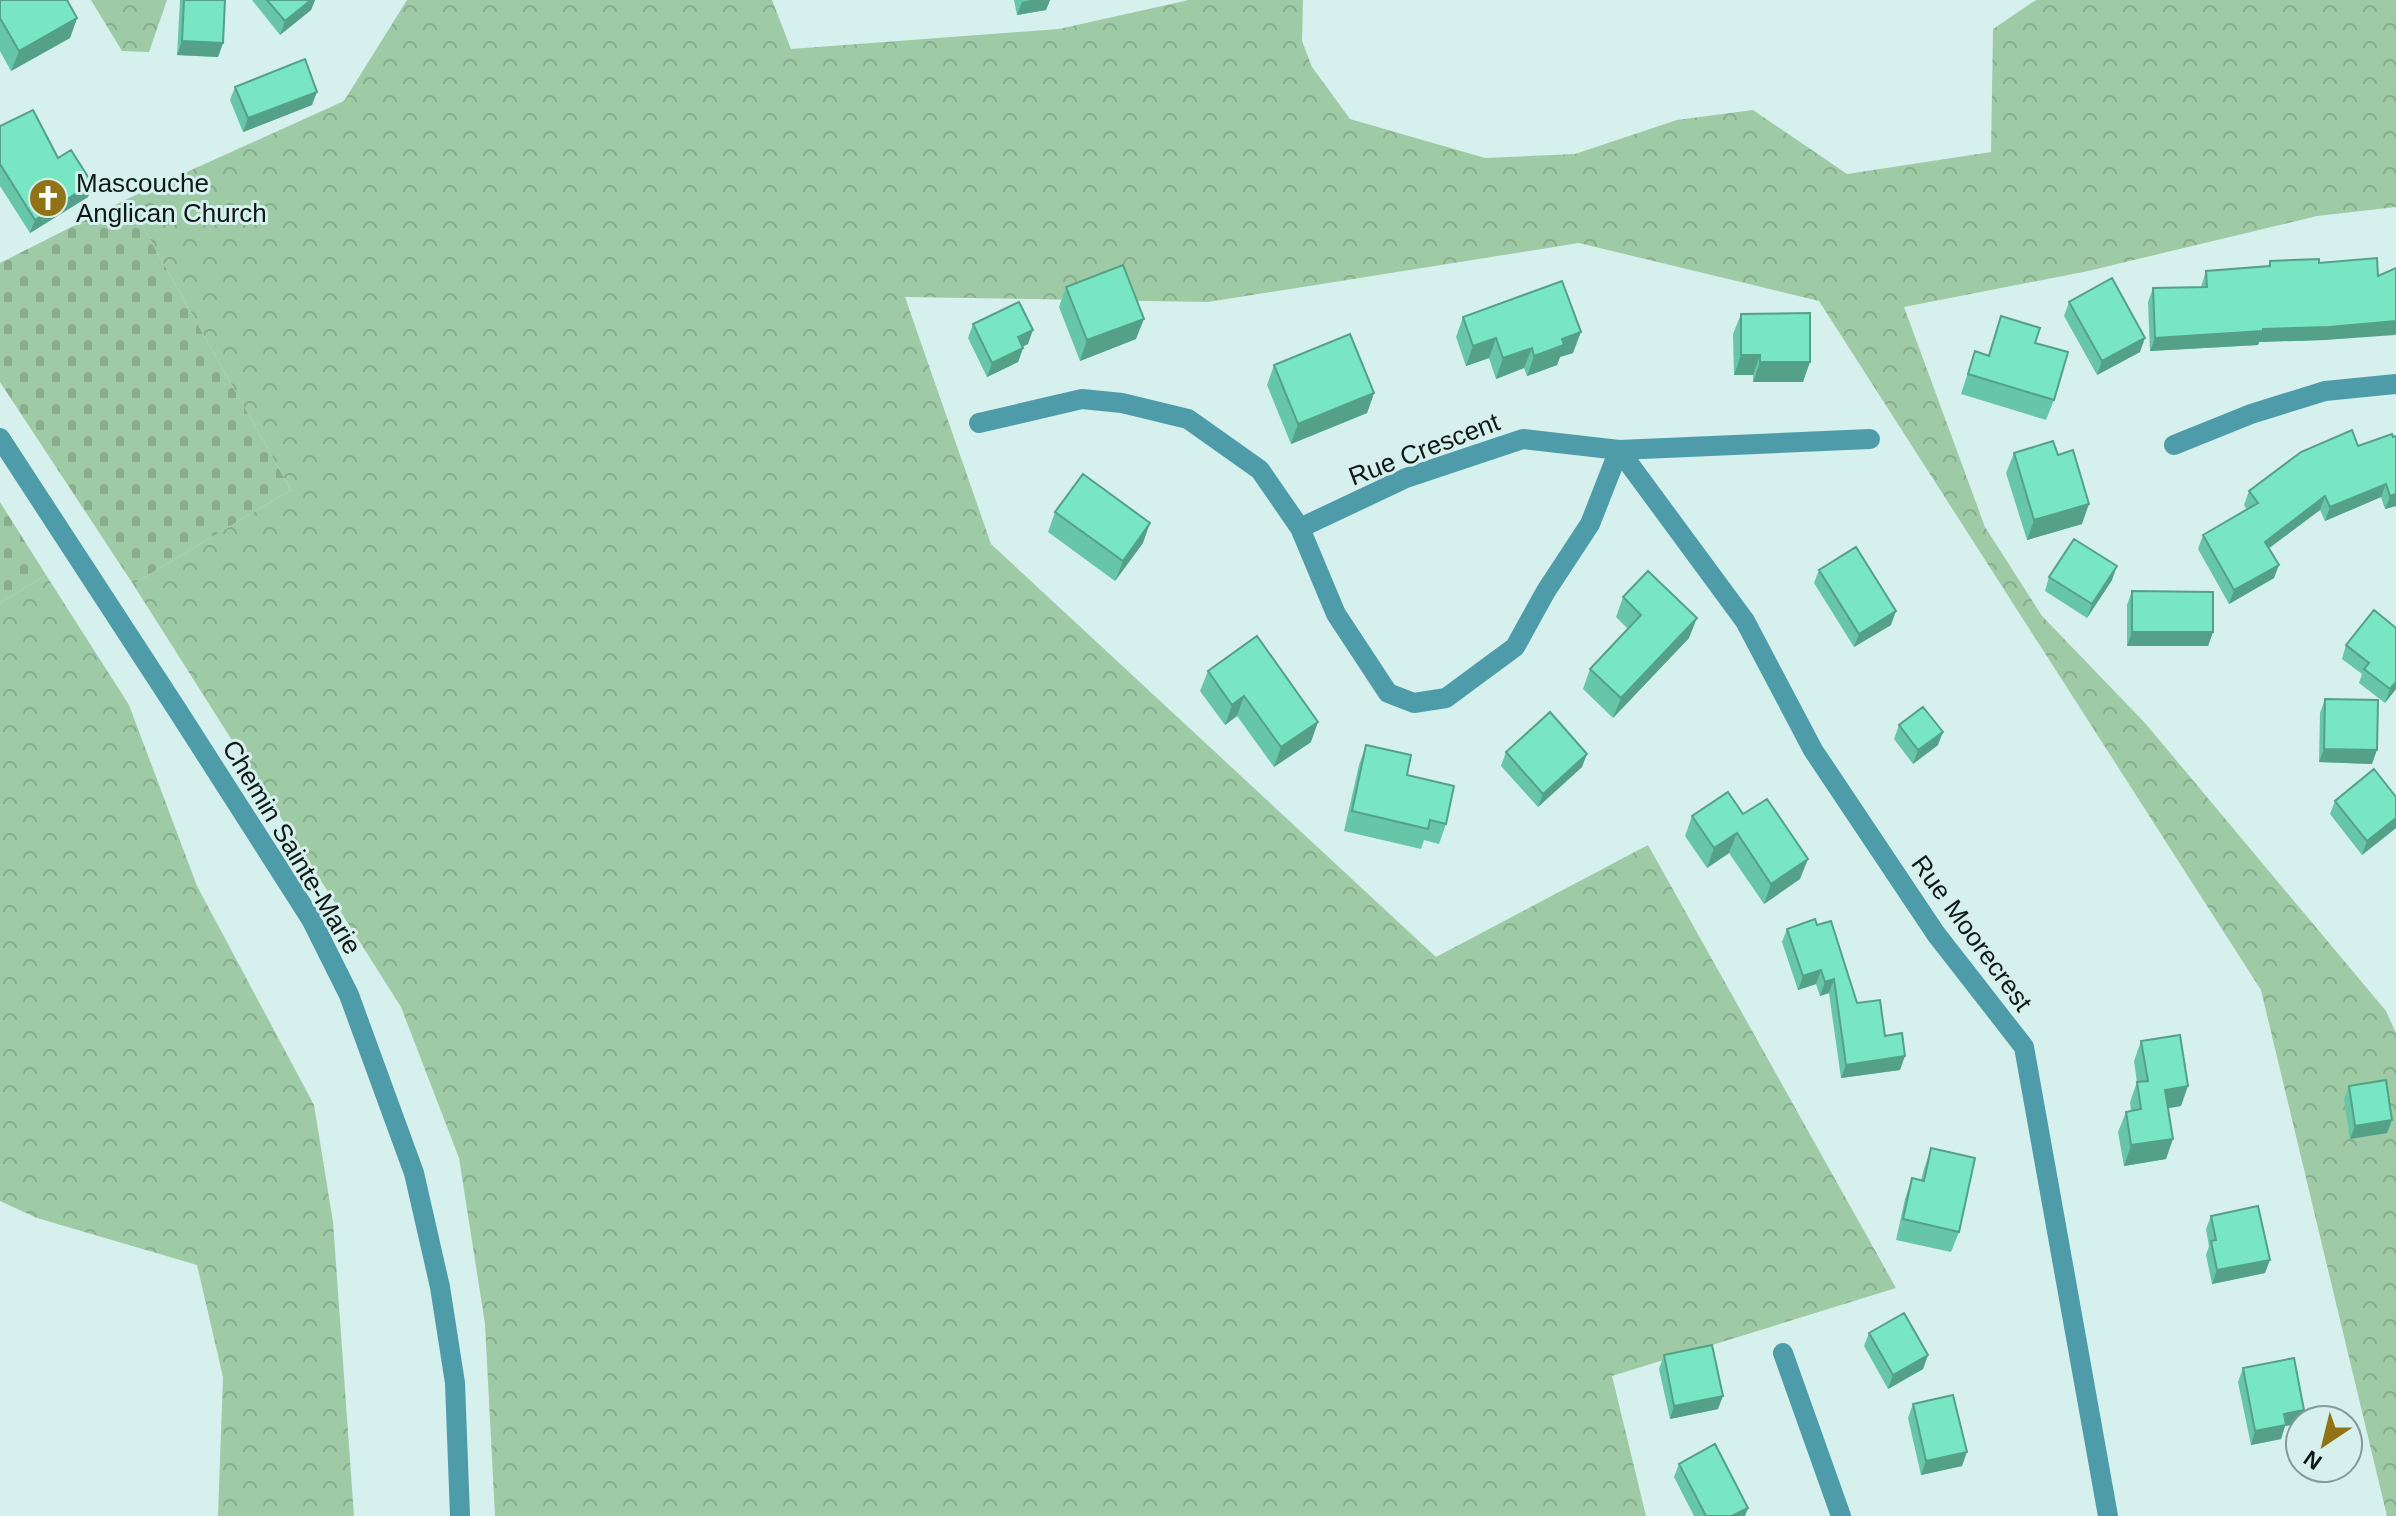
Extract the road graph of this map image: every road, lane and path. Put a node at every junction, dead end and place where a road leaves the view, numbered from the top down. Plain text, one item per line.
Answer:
1 (2396, 384) edge
2 (979, 423) dead end
3 (0, 438) edge
4 (1870, 439) dead end
5 (2174, 445) dead end
6 (1619, 450) junction
7 (1300, 528) junction
8 (1783, 1353) dead end
9 (460, 1516) edge
10 (1841, 1516) edge
11 (2108, 1516) edge

1 - 5 street
2 - 7 street
3 - 9 street, Chemin Sainte-Marie
4 - 6 street, Rue Crescent
6 - 7 street, Rue Crescent
6 - 7 street
6 - 11 street, Rue Moorecrest
8 - 10 street

